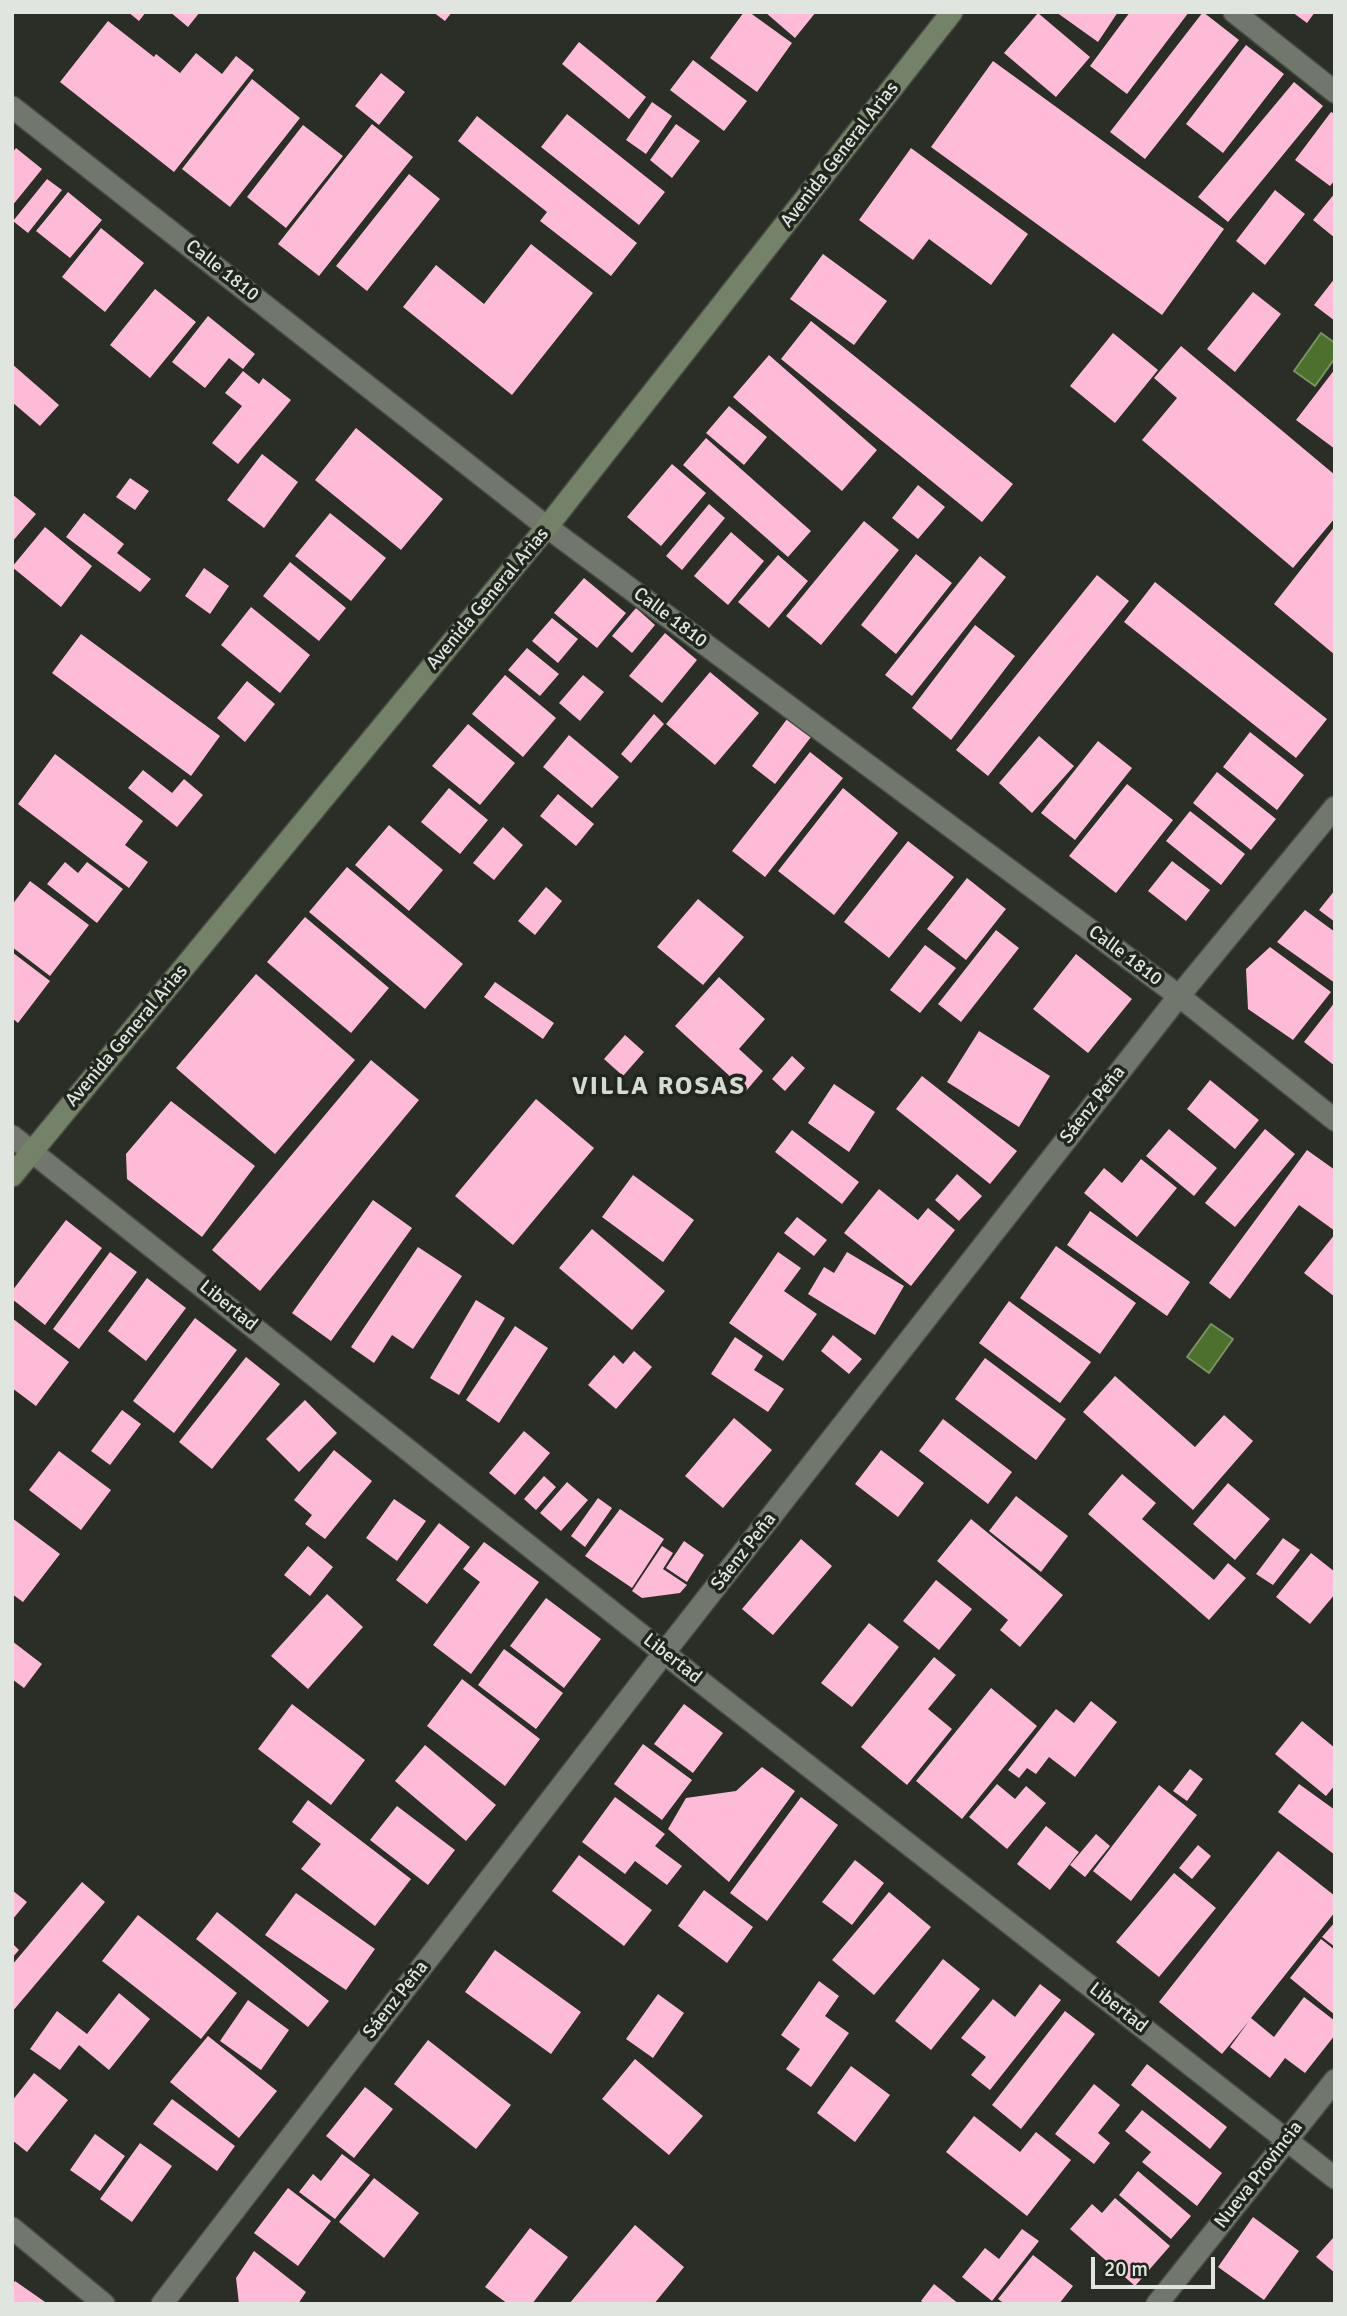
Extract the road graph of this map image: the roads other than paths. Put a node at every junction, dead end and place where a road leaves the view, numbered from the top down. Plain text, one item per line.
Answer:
1 (952, 12) edge
2 (1234, 12) edge
3 (1335, 92) edge
4 (12, 107) edge
5 (547, 527) junction
6 (1335, 807) edge
7 (1179, 996) junction
8 (1335, 1120) edge
9 (12, 1136) edge
10 (32, 1150) junction
11 (12, 1176) edge
12 (664, 1653) junction
13 (1335, 2080) edge
14 (1287, 2140) junction
15 (1335, 2178) edge
16 (12, 2228) edge
17 (104, 2304) edge
18 (162, 2304) edge
19 (1157, 2304) edge

1 - 5 main road, Avenida General Arias
2 - 3 street
4 - 5 street, Calle 1810
5 - 7 street, Calle 1810
5 - 10 main road, Avenida General Arias
6 - 7 street, Sáenz Peña
7 - 8 street, Calle 1810
7 - 12 street, Sáenz Peña
9 - 10 street, Libertad
10 - 11 main road, Avenida General Arias
10 - 12 street, Libertad
12 - 14 street, Libertad
12 - 18 street, Sáenz Peña
13 - 14 street, Nueva Provincia
14 - 15 street, Libertad
14 - 19 street, Nueva Provincia
16 - 17 street

